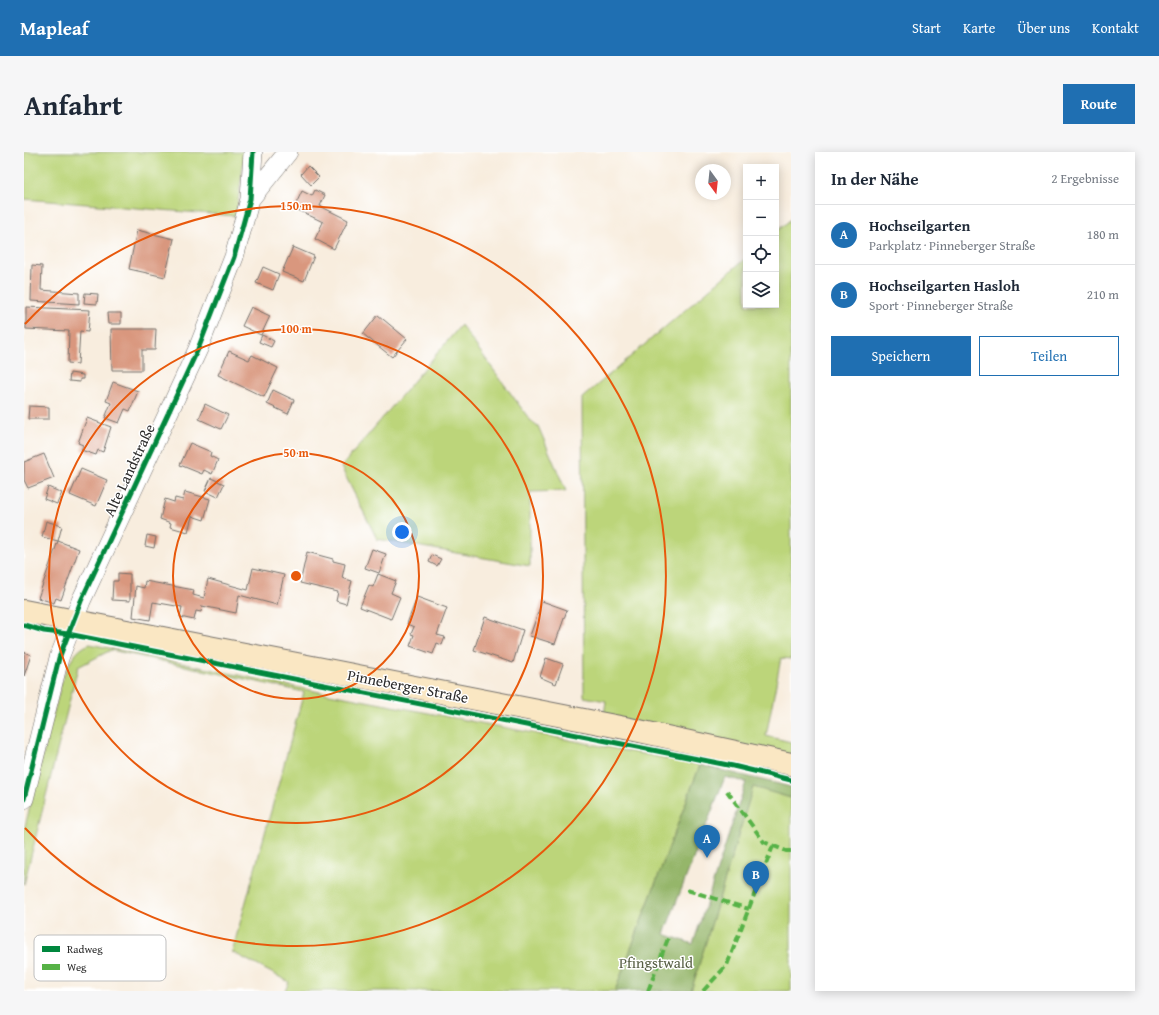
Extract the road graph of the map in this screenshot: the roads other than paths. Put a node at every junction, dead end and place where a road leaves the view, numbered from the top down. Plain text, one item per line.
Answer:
1 (253, 152) edge
2 (288, 152) edge
3 (250, 198) junction
4 (24, 611) edge
5 (73, 620) junction
6 (791, 764) edge
7 (24, 799) edge

1 - 3 street, Alte Landstraße
2 - 3 street
3 - 5 street, Alte Landstraße
4 - 5 main road, Pinneberger Straße
5 - 6 main road, Pinneberger Straße
5 - 7 street, Alte Landstraße

